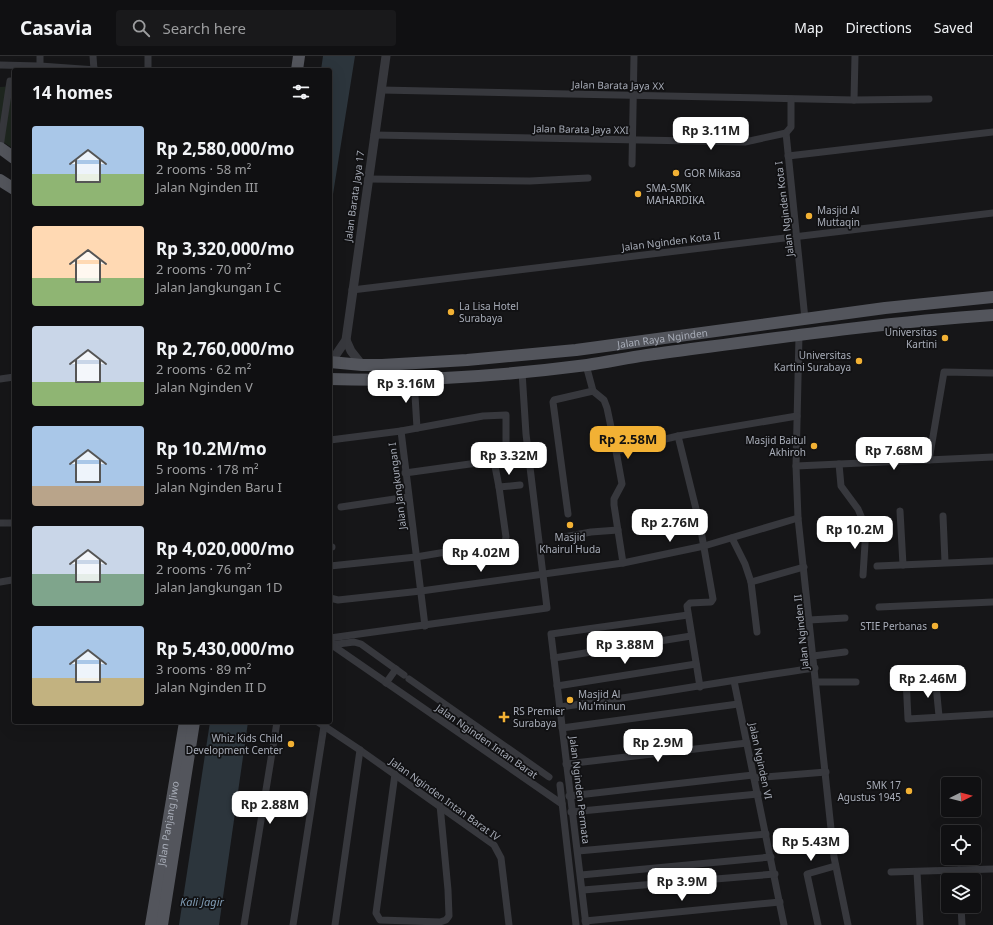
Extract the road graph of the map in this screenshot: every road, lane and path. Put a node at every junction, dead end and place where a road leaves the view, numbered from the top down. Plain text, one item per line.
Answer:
1 (40, 56) edge
2 (94, 56) edge
3 (148, 56) edge
4 (299, 56) edge
5 (386, 56) edge
6 (634, 56) edge
7 (855, 56) edge
8 (0, 66) edge
9 (40, 66) junction
10 (68, 68) edge
11 (95, 68) edge
12 (148, 68) edge
13 (297, 68) edge
14 (10, 81) dead end
15 (381, 90) junction
16 (633, 96) junction
17 (791, 99) junction
18 (929, 99) dead end
19 (854, 100) junction
20 (993, 132) edge
21 (786, 134) junction
22 (374, 135) junction
23 (632, 140) junction
24 (0, 148) edge
25 (788, 156) junction
26 (12, 157) edge
27 (632, 164) dead end
28 (588, 178) dead end
29 (368, 179) junction
30 (0, 180) edge
31 (12, 188) edge
32 (993, 213) edge
33 (798, 237) junction
34 (352, 290) junction
35 (993, 297) edge
36 (885, 308) junction
37 (993, 315) edge
38 (805, 319) junction
39 (886, 325) junction
40 (799, 335) junction
41 (346, 340) junction
42 (332, 361) edge
43 (332, 362) edge
44 (362, 365) junction
45 (586, 365) junction
46 (522, 372) junction
47 (993, 373) edge
48 (12, 377) edge
49 (0, 379) edge
50 (332, 379) edge
51 (414, 379) junction
52 (593, 391) junction
53 (797, 416) junction
54 (417, 428) junction
55 (401, 431) junction
56 (678, 436) junction
57 (332, 440) edge
58 (616, 450) junction
59 (992, 457) edge
60 (929, 460) junction
61 (494, 461) junction
62 (839, 464) junction
63 (796, 466) junction
64 (405, 473) junction
65 (520, 484) dead end
66 (499, 487) junction
67 (408, 497) junction
68 (341, 507) dead end
69 (900, 511) dead end
70 (568, 514) dead end
71 (943, 516) dead end
72 (798, 518) junction
73 (0, 523) edge
74 (12, 523) edge
75 (618, 530) junction
76 (564, 537) dead end
77 (732, 538) junction
78 (704, 546) junction
79 (416, 557) junction
80 (993, 561) edge
81 (945, 562) junction
82 (623, 563) junction
83 (903, 565) junction
84 (332, 566) edge
85 (877, 566) dead end
86 (804, 567) junction
87 (544, 574) junction
88 (863, 575) dead end
89 (12, 580) dead end
90 (0, 582) edge
91 (751, 582) junction
92 (421, 591) junction
93 (332, 598) edge
94 (993, 602) edge
95 (879, 607) dead end
96 (688, 615) junction
97 (845, 618) dead end
98 (810, 620) junction
99 (425, 626) junction
100 (757, 632) dead end
101 (691, 636) junction
102 (332, 643) edge
103 (332, 643) edge
104 (332, 644) edge
105 (845, 652) dead end
106 (814, 656) junction
107 (554, 658) junction
108 (696, 664) junction
109 (815, 668) junction
110 (396, 669) junction
111 (734, 681) junction
112 (816, 682) junction
113 (856, 682) dead end
114 (386, 683) junction
115 (557, 686) junction
116 (700, 687) junction
117 (738, 704) junction
118 (560, 707) junction
119 (993, 714) edge
120 (939, 716) junction
121 (277, 724) edge
122 (321, 724) edge
123 (189, 727) edge
124 (562, 728) junction
125 (747, 743) junction
126 (185, 747) junction
127 (360, 750) junction
128 (566, 764) junction
129 (826, 772) junction
130 (395, 774) junction
131 (753, 777) junction
132 (554, 781) junction
133 (568, 784) junction
134 (758, 794) junction
135 (569, 796) junction
136 (562, 804) junction
137 (440, 805) junction
138 (571, 812) junction
139 (766, 834) junction
140 (578, 851) junction
141 (771, 857) junction
142 (835, 866) junction
143 (993, 869) edge
144 (959, 870) joint
145 (892, 872) dead end
146 (917, 872) junction
147 (775, 874) junction
148 (581, 875) junction
149 (583, 890) junction
150 (780, 902) junction
151 (961, 913) edge
152 (586, 923) edge
153 (151, 925) edge
154 (162, 925) edge
155 (244, 925) edge
156 (293, 925) edge
157 (335, 925) edge
158 (509, 925) edge
159 (576, 925) edge
160 (784, 925) edge
161 (818, 925) edge
162 (848, 925) edge
163 (920, 925) edge
164 (962, 925) edge

1 - 9 street
2 - 11 street
3 - 12 street
4 - 13 main road
5 - 15 street, Jalan Barata Jaya 17
6 - 16 street
7 - 19 street
8 - 9 street
9 - 10 street
14 - 24 street
15 - 16 street, Jalan Barata Jaya XX
15 - 22 street, Jalan Barata Jaya 17
16 - 17 street, Jalan Barata Jaya XX
16 - 23 street
17 - 19 street, Jalan Barata Jaya XX
17 - 21 street, Jalan Nginden Kota I
18 - 19 street, Jalan Barata Jaya XX
20 - 25 street
21 - 23 street, Jalan Barata Jaya XXI
21 - 25 street, Jalan Nginden Kota I
22 - 23 street, Jalan Barata Jaya XXI
22 - 29 street, Jalan Barata Jaya 17
23 - 27 street
24 - 26 main road
25 - 33 street, Jalan Nginden Kota I
28 - 29 street
29 - 34 street, Jalan Barata Jaya 17
30 - 31 main road
32 - 33 street, Jalan Nginden Kota II
33 - 34 street, Jalan Nginden Kota II
33 - 38 street, Jalan Nginden Kota I
34 - 41 street, Jalan Barata Jaya 17
35 - 36 main road, Jalan Raya Nginden
36 - 38 main road, Jalan Raya Nginden
36 - 39 main road
37 - 39 main road, Jalan Raya Nginden
38 - 44 main road, Jalan Raya Nginden
39 - 40 main road, Jalan Raya Nginden
40 - 45 main road, Jalan Raya Nginden
40 - 53 street, Jalan Nginden II
41 - 42 street, Jalan Barata Jaya 17
41 - 44 street
43 - 44 main road, Jalan Raya Nginden
45 - 46 main road, Jalan Raya Nginden
45 - 52 street
46 - 51 main road, Jalan Raya Nginden
46 - 87 street
47 - 60 street
48 - 49 street
50 - 51 main road, Jalan Raya Nginden
51 - 54 street
52 - 58 street
52 - 70 street
53 - 56 street
53 - 63 street, Jalan Nginden II
54 - 55 street, Jalan Jangkungan I
54 - 61 street, Jalan Jangkungan I
55 - 57 street
55 - 64 street, Jalan Jangkungan I
56 - 58 street
56 - 78 street
58 - 75 street
59 - 60 street
60 - 62 street
61 - 64 street
61 - 66 street
62 - 63 street
62 - 88 street
63 - 72 street, Jalan Nginden II
64 - 67 street, Jalan Jangkungan I
65 - 66 street
66 - 79 street
67 - 68 street
67 - 79 street, Jalan Jangkungan I
69 - 83 street
71 - 81 street
72 - 77 street
72 - 86 street, Jalan Nginden II
73 - 74 street
75 - 76 street
75 - 82 street
77 - 78 street
77 - 91 street
78 - 82 street
78 - 96 street
79 - 84 street
79 - 92 street, Jalan Jangkungan I
80 - 81 street
81 - 83 street
82 - 87 street
83 - 85 street
86 - 91 street
86 - 98 street, Jalan Nginden II
87 - 92 street
87 - 99 street
89 - 90 street
91 - 100 street
92 - 93 street
92 - 99 street, Jalan Jangkungan I
94 - 95 street
96 - 101 street
96 - 107 street, Jalan Nginden Permata
97 - 98 street
98 - 106 street, Jalan Nginden II
99 - 102 street
101 - 107 street
101 - 108 street
103 - 110 street, Jalan Nginden Intan Barat
104 - 114 street, Jalan Nginden Intan Barat
105 - 106 street
106 - 109 street, Jalan Nginden II
107 - 115 street, Jalan Nginden Permata
108 - 115 street
108 - 116 street
109 - 111 street
109 - 112 street, Jalan Nginden II
110 - 114 street
110 - 132 street, Jalan Nginden Intan Barat
111 - 116 street
111 - 117 street, Jalan Nginden VI
112 - 113 street
112 - 129 street, Jalan Nginden II
114 - 136 street, Jalan Nginden Intan Barat
115 - 118 street, Jalan Nginden Permata
116 - 118 street
117 - 124 street
117 - 125 street, Jalan Nginden VI
118 - 124 street, Jalan Nginden Permata
119 - 120 street
120 - 120 street
121 - 155 street
122 - 127 street, Jalan Nginden Intan Barat IV
122 - 156 street
123 - 126 main road, Jalan Panjang Jiwo
124 - 128 street, Jalan Nginden Permata
125 - 128 street
125 - 131 street, Jalan Nginden VI
126 - 153 main road, Jalan Panjang Jiwo
126 - 154 main road, Jalan Panjang Jiwo
127 - 130 street, Jalan Nginden Intan Barat IV
127 - 157 street
128 - 133 street, Jalan Nginden Permata
129 - 131 street
129 - 142 street, Jalan Nginden II
130 - 137 street, Jalan Nginden Intan Barat IV
130 - 137 street
131 - 134 street, Jalan Nginden VI
131 - 135 street
132 - 133 street
132 - 136 street
133 - 135 street, Jalan Nginden Permata
134 - 138 street
134 - 139 street, Jalan Nginden VI
135 - 138 street, Jalan Nginden Permata
136 - 159 street
137 - 158 street, Jalan Nginden Intan Barat IV
138 - 140 street, Jalan Nginden Permata
139 - 140 street
139 - 141 street, Jalan Nginden VI
140 - 148 street, Jalan Nginden Permata
141 - 147 street, Jalan Nginden VI
141 - 148 street
142 - 161 street
142 - 162 street, Jalan Nginden II
143 - 144 street
144 - 146 street
145 - 146 street
146 - 163 street
147 - 149 street
147 - 150 street, Jalan Nginden VI
148 - 149 street, Jalan Nginden Permata
149 - 152 street, Jalan Nginden Permata
150 - 152 street
150 - 160 street, Jalan Nginden VI
151 - 164 street

